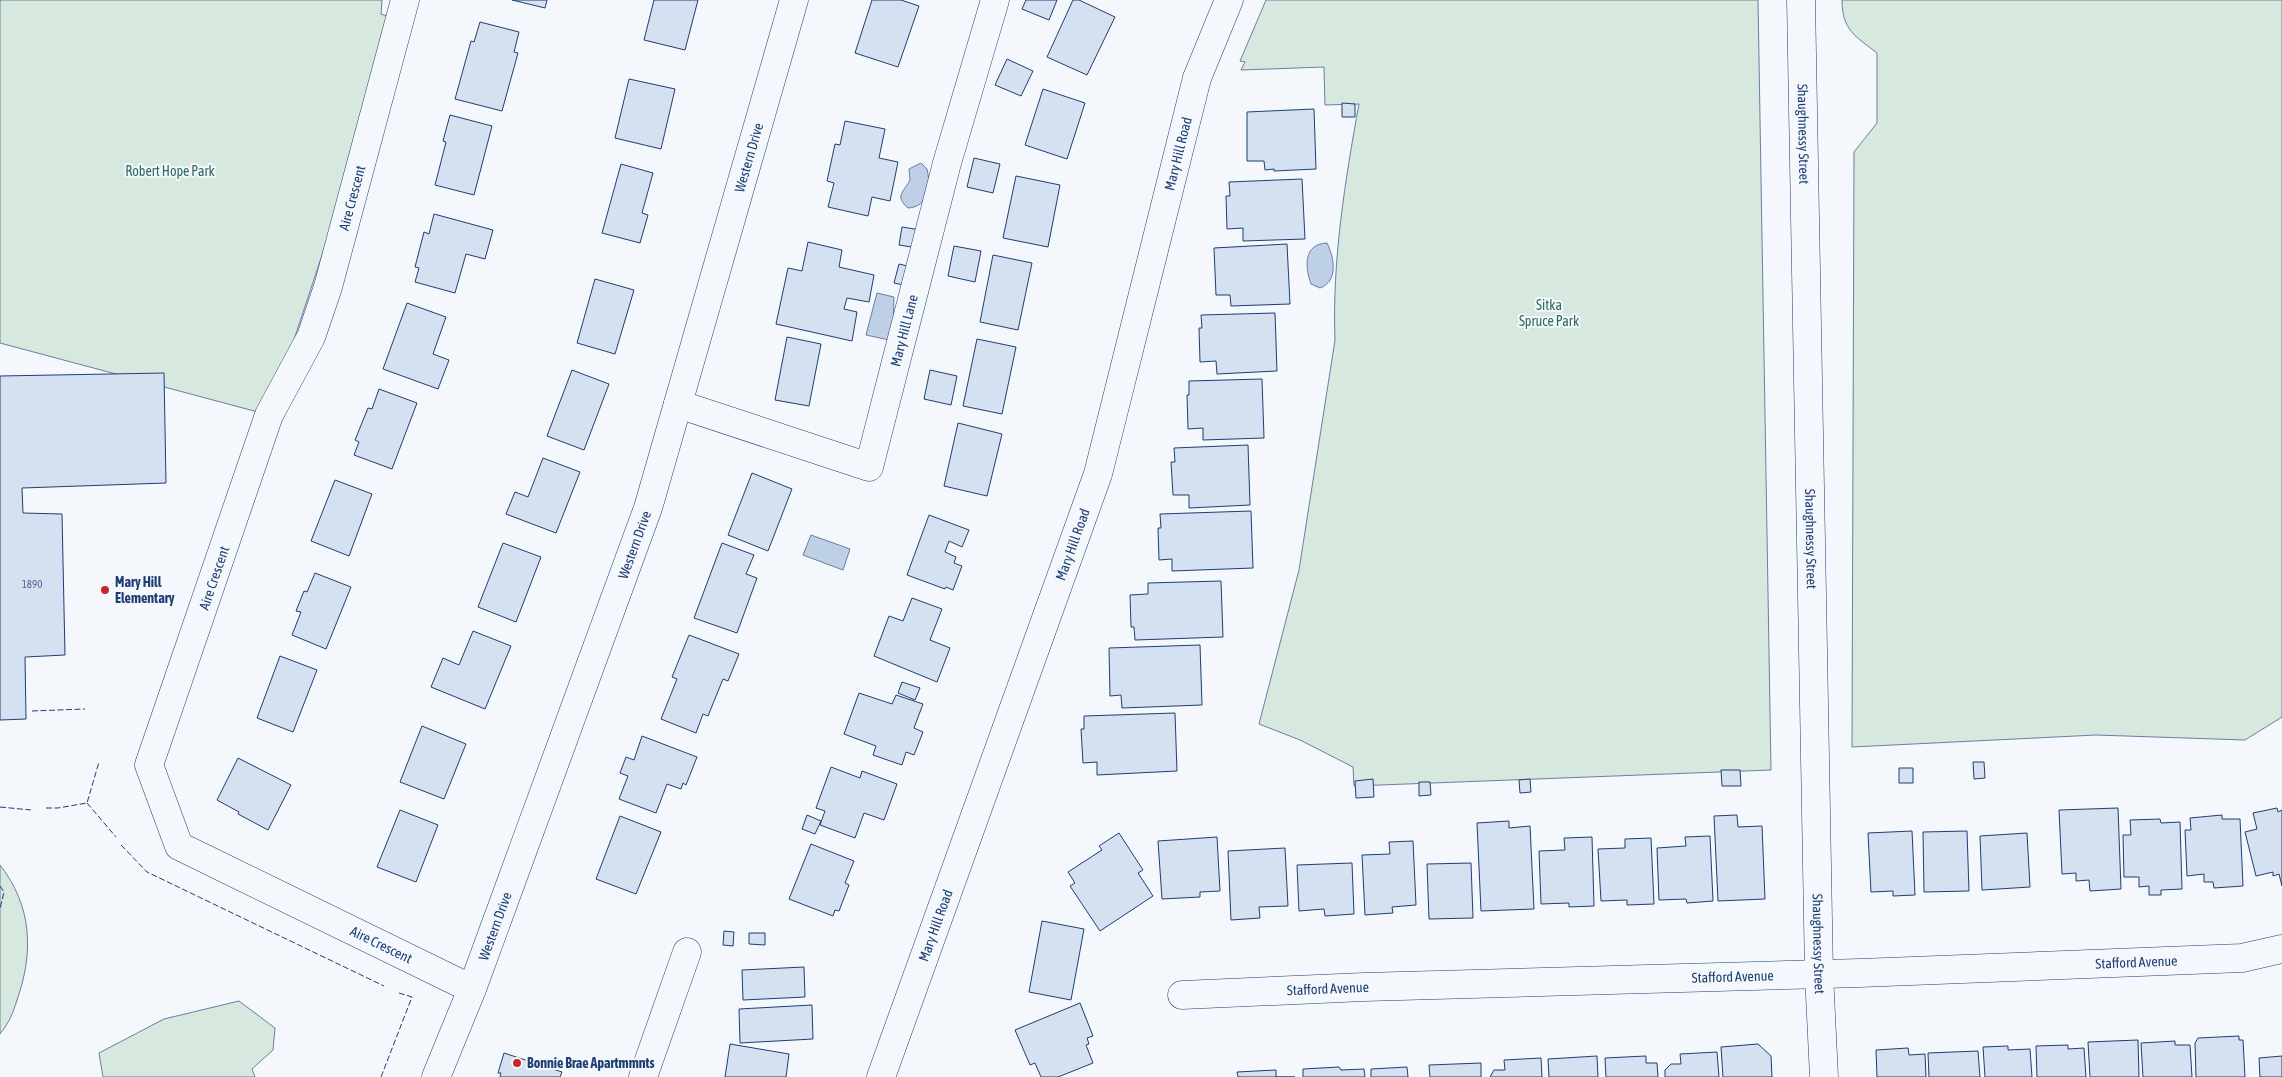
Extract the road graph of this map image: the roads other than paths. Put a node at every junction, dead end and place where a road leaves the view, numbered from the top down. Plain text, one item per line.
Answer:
1 (405, 0) edge
2 (794, 0) edge
3 (995, 0) edge
4 (1229, 0) edge
5 (1801, 0) edge
6 (678, 404) junction
7 (2282, 949) edge
8 (686, 952) dead end
9 (1819, 974) junction
10 (472, 988) junction
11 (1182, 995) dead end
12 (436, 1077) edge
13 (644, 1077) edge
14 (881, 1077) edge
15 (1824, 1077) edge

1 - 10 street, Aire Crescent
2 - 6 street, Western Drive
3 - 6 street, Mary Hill Lane
4 - 14 street, Mary Hill Road
5 - 9 street, Shaughnessy Street
6 - 10 street, Western Drive
7 - 9 street, Stafford Avenue
8 - 13 street
9 - 11 street, Stafford Avenue
9 - 15 street, Shaughnessy Street
10 - 12 street, Western Drive

